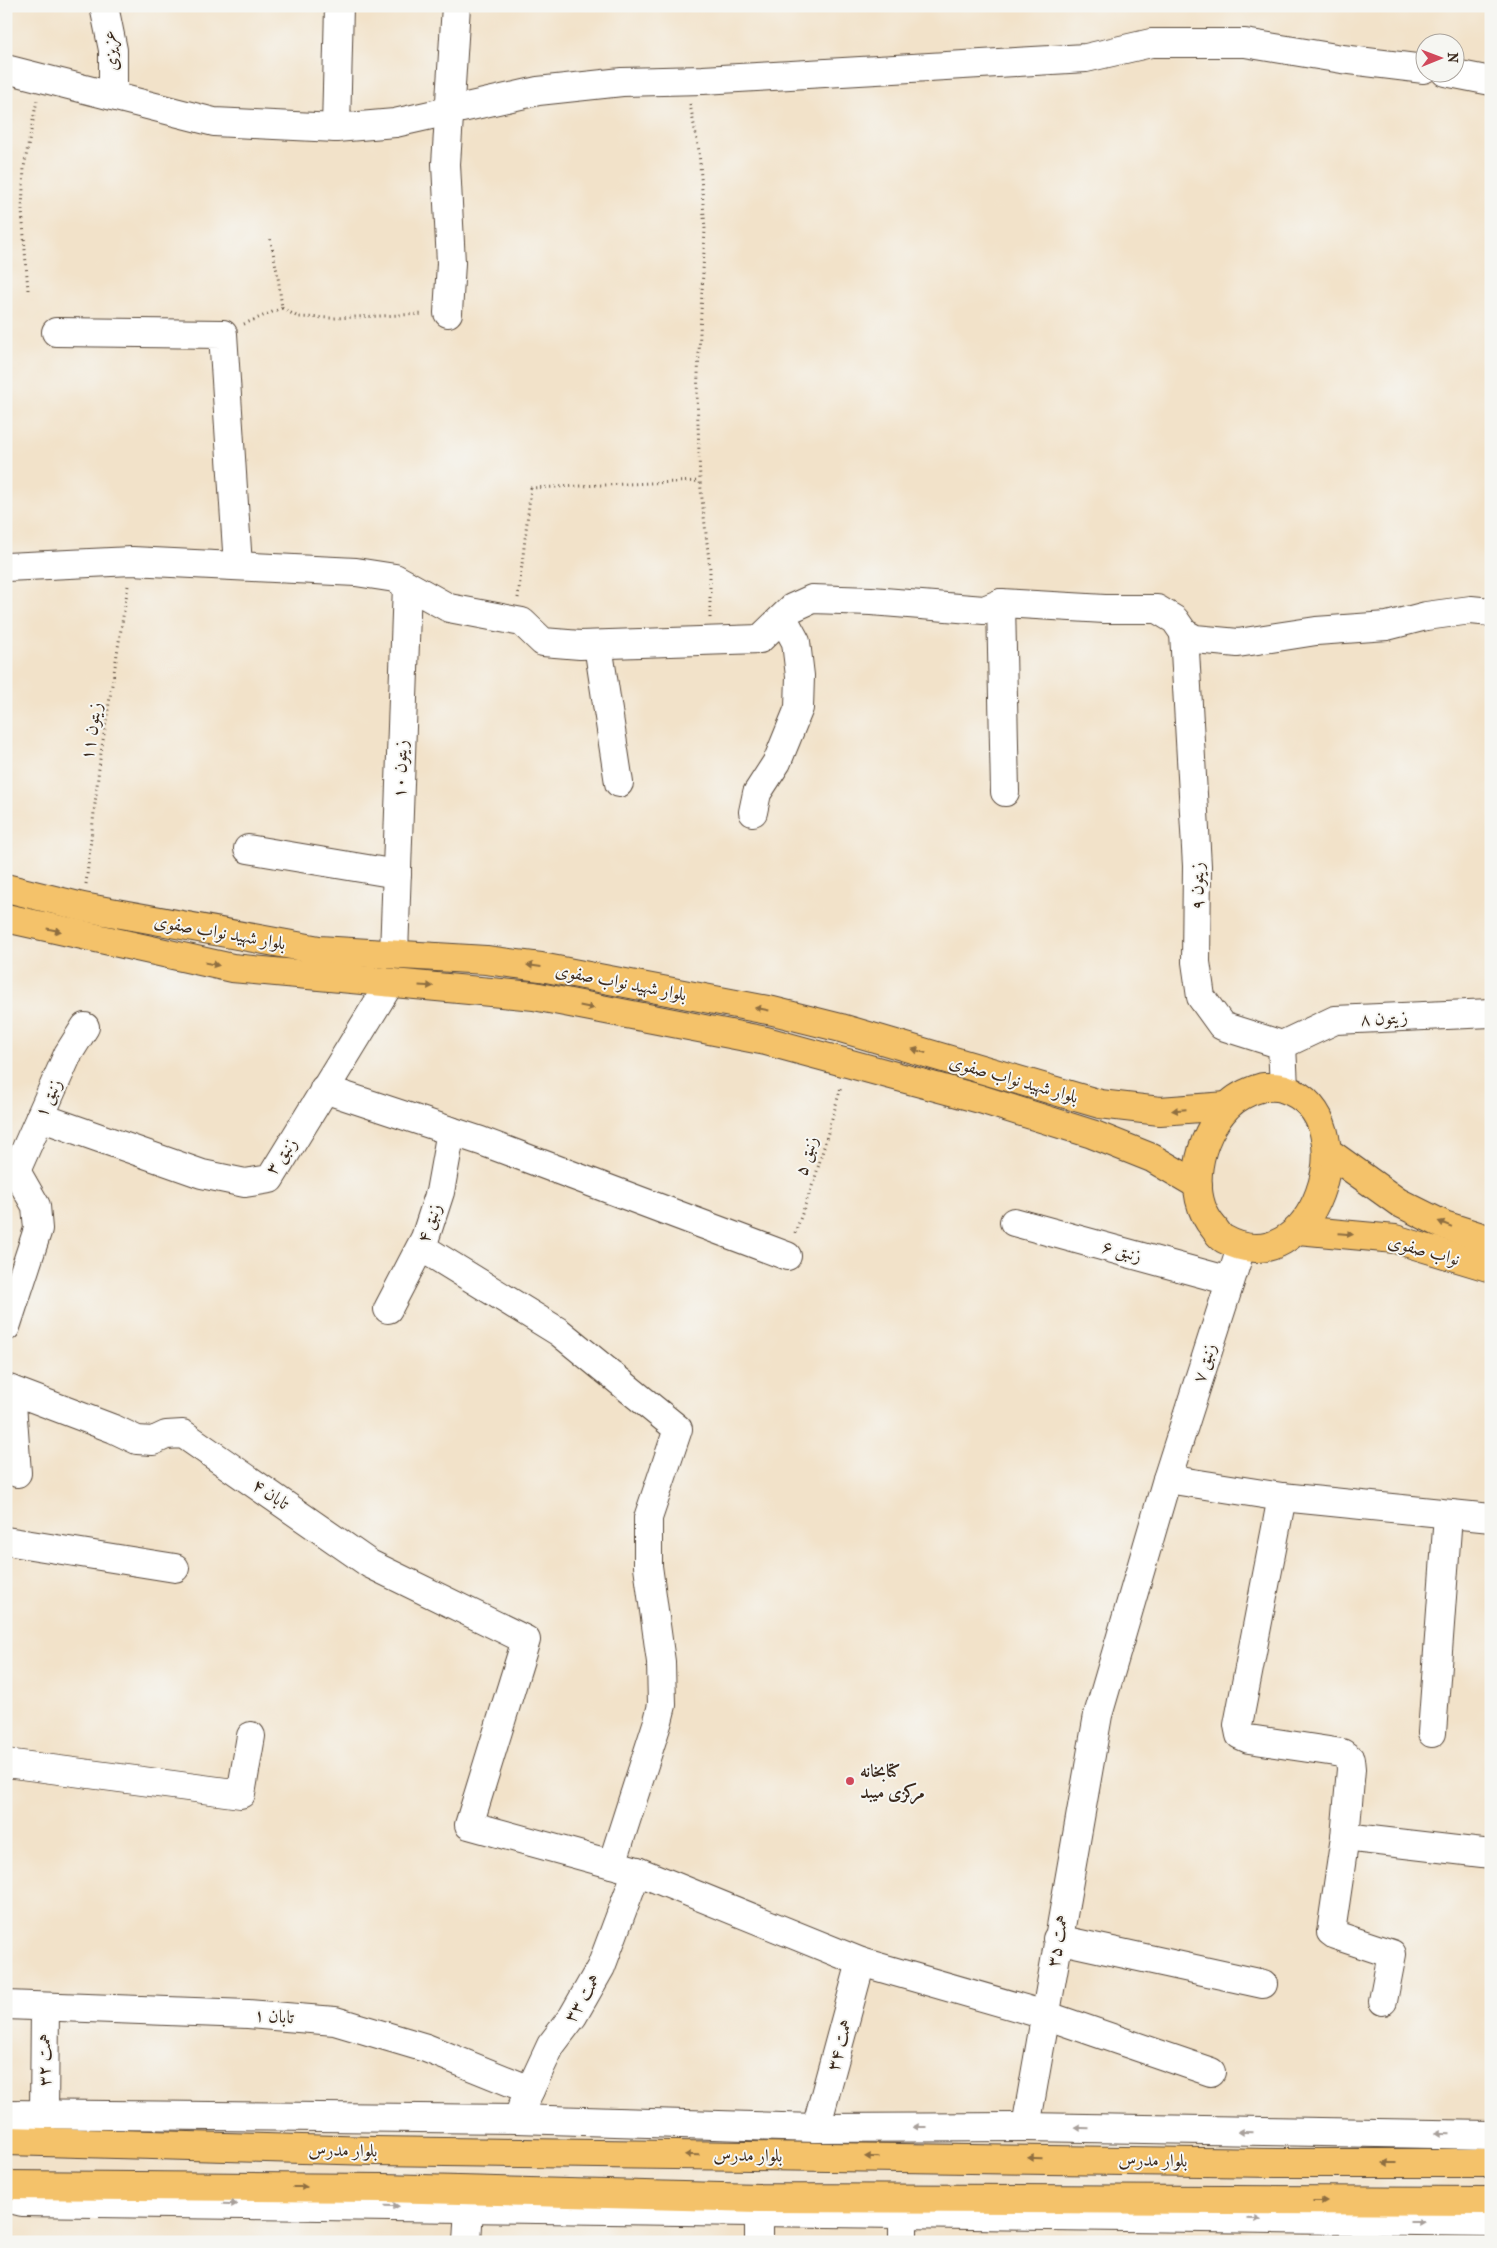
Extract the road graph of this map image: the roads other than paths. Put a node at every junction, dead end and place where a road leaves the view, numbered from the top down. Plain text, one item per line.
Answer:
1 (104, 6) edge
2 (339, 6) edge
3 (456, 6) edge
4 (6, 69) edge
5 (1414, 69) edge
6 (1464, 76) edge
7 (1491, 81) edge
8 (113, 96) junction
9 (451, 111) junction
10 (336, 128) junction
11 (448, 314) road end
12 (56, 332) dead end
13 (238, 566) junction
14 (6, 567) edge
15 (407, 585) junction
16 (1001, 603) junction
17 (1491, 612) edge
18 (783, 618) junction
19 (1184, 633) junction
20 (598, 645) junction
21 (619, 783) dead end
22 (1005, 792) dead end
23 (753, 812) dead end
24 (248, 849) dead end
25 (397, 874) junction
26 (6, 888) edge
27 (6, 918) edge
28 (319, 950) junction
29 (394, 954) junction
30 (315, 977) junction
31 (390, 983) junction
32 (1491, 1013) edge
33 (85, 1027) dead end
34 (1282, 1045) junction
35 (1284, 1088) junction
36 (324, 1089) junction
37 (1227, 1106) junction
38 (40, 1117) junction
39 (451, 1131) junction
40 (1327, 1151) junction
41 (11, 1170) edge
42 (1198, 1185) junction
43 (1014, 1222) dead end
44 (1298, 1230) junction
45 (1491, 1240) edge
46 (421, 1247) junction
47 (1241, 1248) junction
48 (787, 1256) road end
49 (1491, 1268) edge
50 (1230, 1281) junction
51 (388, 1309) dead end
52 (6, 1327) edge
53 (9, 1389) edge
54 (17, 1473) dead end
55 (1167, 1479) junction
56 (1282, 1497) junction
57 (1448, 1515) junction
58 (1491, 1518) edge
59 (6, 1541) edge
60 (175, 1568) dead end
61 (1432, 1733) dead end
62 (251, 1736) dead end
63 (1090, 1755) joint
64 (6, 1763) edge
65 (1345, 1837) junction
66 (1491, 1854) edge
67 (624, 1868) junction
68 (1058, 1938) junction
69 (861, 1962) junction
70 (1263, 1984) dead end
71 (1383, 2001) dead end
72 (6, 2005) edge
73 (45, 2007) junction
74 (1045, 2015) junction
75 (1211, 2072) dead end
76 (530, 2090) junction
77 (6, 2114) edge
78 (44, 2114) junction
79 (516, 2119) junction
80 (1026, 2127) junction
81 (816, 2128) junction
82 (1278, 2133) junction
83 (1491, 2135) edge
84 (6, 2142) edge
85 (510, 2153) junction
86 (1277, 2163) junction
87 (1491, 2163) edge
88 (6, 2185) edge
89 (6, 2198) edge
90 (1491, 2201) edge
91 (469, 2207) junction
92 (1144, 2208) junction
93 (759, 2212) junction
94 (903, 2214) junction
95 (1491, 2222) edge
96 (1227, 2230) edge
97 (467, 2242) edge
98 (759, 2242) edge
99 (903, 2242) edge

1 - 8 street, عزیزی
2 - 10 street
3 - 9 street
4 - 8 street
5 - 9 street
6 - 7 street
8 - 10 street
9 - 10 street
9 - 11 street
12 - 13 street
13 - 14 street
13 - 15 street
15 - 20 street
15 - 25 street, زیتون ۱۰
16 - 18 street
16 - 19 street
16 - 22 street
17 - 19 street
18 - 20 street
18 - 23 street
19 - 34 street, زیتون ۹
20 - 21 street
24 - 25 street
25 - 29 street, زیتون ۱۰
26 - 28 main road, بلوار شهید نواب صفوی
27 -> 30 main road, بلوار شهید نواب صفوی
28 - 29 main road, بلوار شهید نواب صفوی
28 - 30 main road
37 -> 29 main road, بلوار شهید نواب صفوی
30 - 31 main road, بلوار شهید نواب صفوی
31 - 36 street, زنبق ۳
31 -> 42 main road, بلوار شهید نواب صفوی
32 - 34 street, زیتون ۸
33 - 38 street, زنبق ۱
34 - 35 street
35 - 37 main road
35 - 40 main road
36 - 38 street, زنبق ۳
36 - 39 street
37 - 42 main road
38 - 41 street, زنبق ۱
39 - 46 street, زنبق ۴
39 - 48 street
40 - 44 main road
45 -> 40 main road, نواب صفوی
41 - 52 street
42 - 47 main road
43 - 50 street, زنبق ۶
44 - 47 main road
44 -> 49 main road, نواب صفوی
46 - 51 street, زنبق ۴
46 - 67 street, همت ۳۳
47 - 50 street, زنبق ۷
50 - 55 street, زنبق ۷
53 - 54 street
53 - 67 street, تابان ۴
55 - 56 street
55 - 63 street, زنبق ۷
56 - 57 street
56 - 65 street
57 - 58 street
57 - 61 street
59 - 60 street
62 - 64 street
63 - 68 street, همت ۳۵
65 - 66 street
65 - 71 street
67 - 69 street
67 - 76 street, همت ۳۳
68 - 70 street
68 - 74 street, همت ۳۵
69 - 74 street
69 - 81 street, همت ۳۴
72 - 73 street, تابان ۱
73 - 76 street, تابان ۱
73 - 78 street, همت ۳۲
74 - 75 street
74 - 80 street, همت ۳۵
76 - 79 street, همت ۳۳
77 - 78 street
78 - 79 street
79 - 81 street
79 - 85 street, همت ۳۳
80 -> 81 street
82 -> 80 street
83 -> 82 street
82 - 86 street
84 - 85 main road, بلوار مدرس
86 -> 85 main road, بلوار مدرس
87 -> 86 main road, بلوار مدرس
88 -> 92 main road, بلوار مدرس
89 -> 91 street
92 -> 90 main road, بلوار مدرس
91 - 93 street
91 - 97 street
92 - 94 street
92 - 96 street
93 - 94 street
93 - 98 street
94 - 99 street
96 -> 95 street

